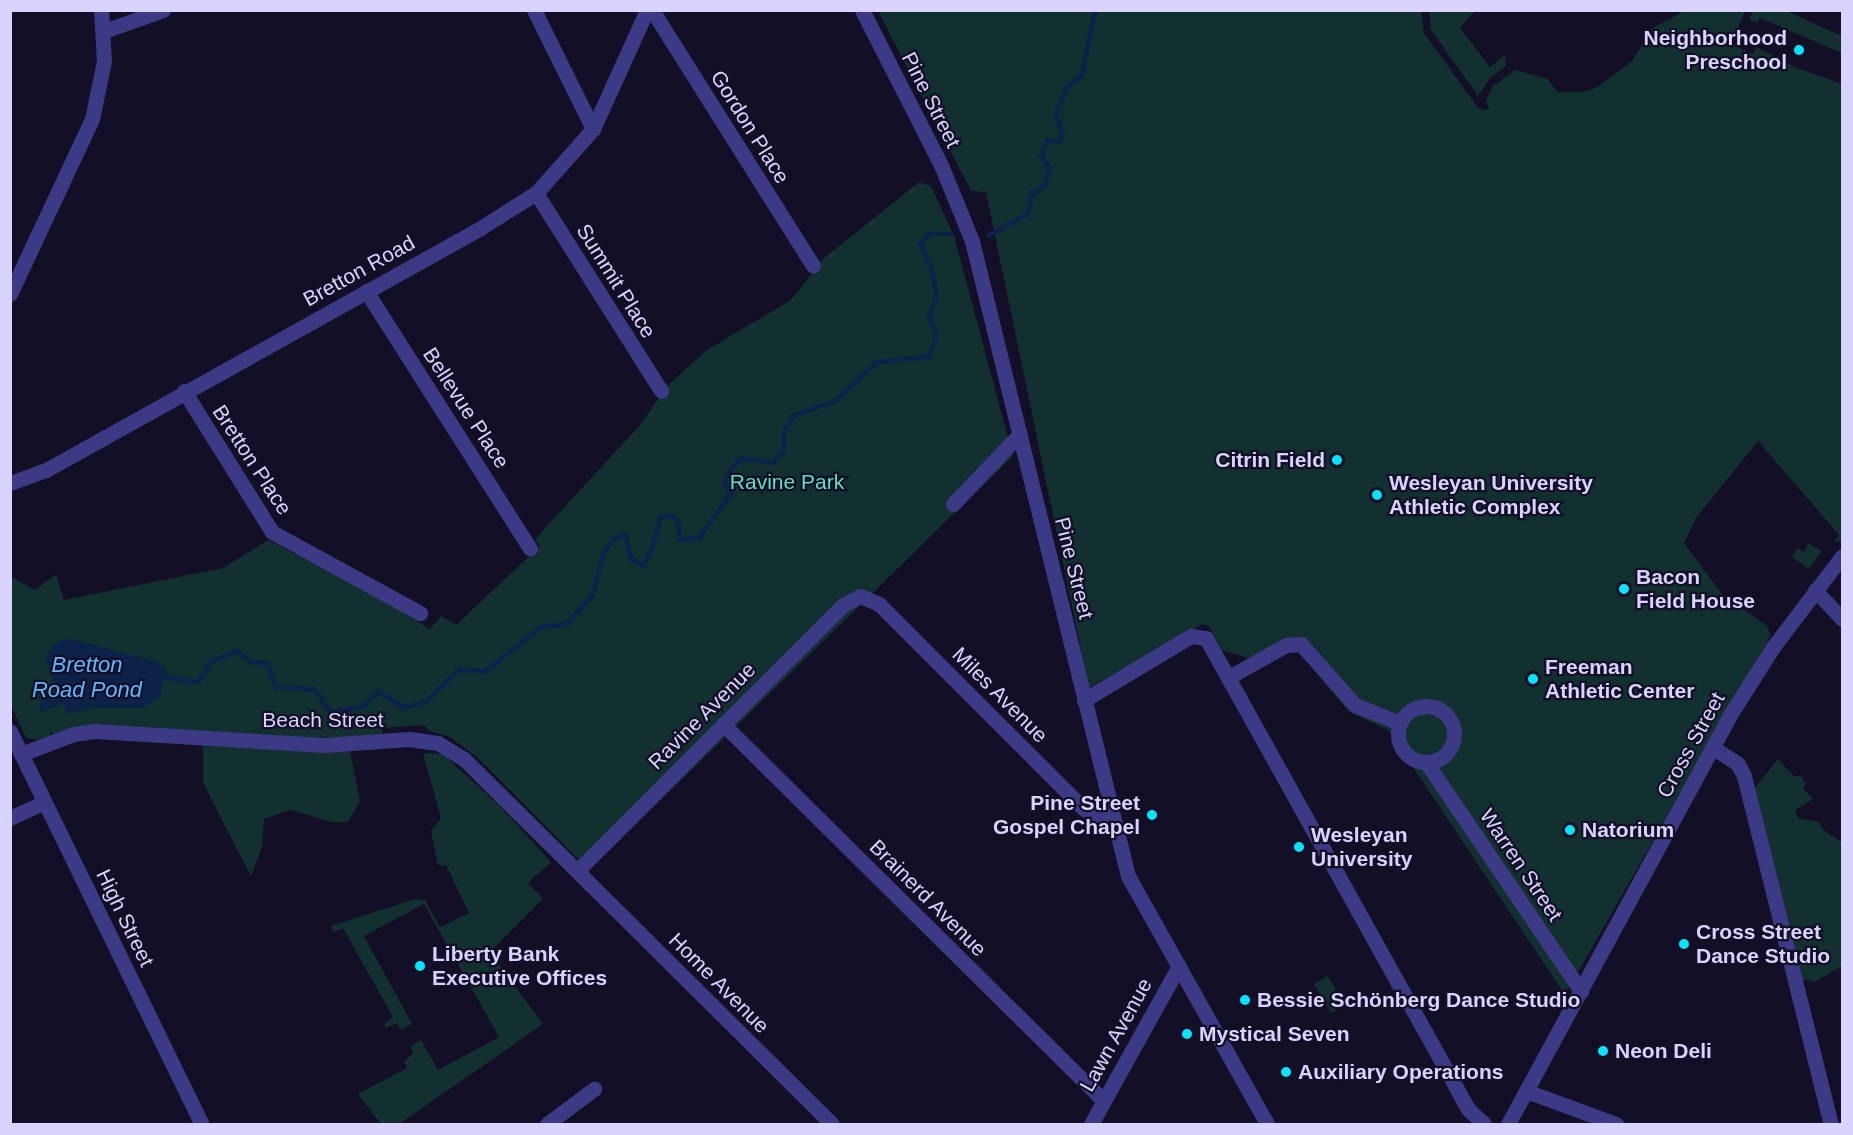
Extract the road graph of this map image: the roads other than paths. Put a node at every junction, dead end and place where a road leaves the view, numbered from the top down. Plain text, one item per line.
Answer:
1 (101, 10) edge
2 (163, 10) edge
3 (534, 10) edge
4 (647, 10) edge
5 (652, 10) edge
6 (862, 10) edge
7 (104, 31) junction
8 (593, 129) junction
9 (536, 193) junction
10 (813, 266) dead end
11 (366, 291) junction
12 (10, 294) edge
13 (184, 391) junction
14 (661, 391) dead end
15 (1020, 434) junction
16 (10, 483) edge
17 (953, 504) dead end
18 (530, 548) dead end
19 (1842, 555) edge
20 (1815, 590) junction
21 (860, 596) joint
22 (420, 613) dead end
23 (1842, 619) edge
24 (1229, 677) junction
25 (1084, 700) junction
26 (1400, 723) junction
27 (723, 724) junction
28 (10, 731) edge
29 (1712, 747) junction
30 (21, 754) junction
31 (1426, 762) junction
32 (45, 802) junction
33 (1112, 816) junction
34 (10, 818) edge
35 (577, 871) junction
36 (1179, 966) junction
37 (1581, 991) junction
38 (594, 1089) dead end
39 (1526, 1091) junction
40 (1104, 1101) junction
41 (202, 1125) edge
42 (547, 1125) edge
43 (832, 1125) edge
44 (1091, 1125) edge
45 (1267, 1125) edge
46 (1484, 1125) edge
47 (1508, 1125) edge
48 (1616, 1125) edge
49 (1831, 1125) edge

1 - 7 street
2 - 7 street
3 - 8 street
4 - 8 street, Bretton Road
5 - 10 street, Gordon Place
6 - 15 street, Pine Street
7 - 12 street
8 - 9 street, Bretton Road
9 - 11 street, Bretton Road
9 - 14 street, Summit Place
11 - 13 street, Bretton Road
11 - 18 street, Bellevue Place
13 - 16 street, Bretton Road
13 - 22 street, Bretton Place
15 - 17 street
15 - 25 street, Pine Street
19 - 20 street, Cross Street
20 - 23 street
20 - 29 street, Cross Street
21 - 27 street, Ravine Avenue
21 - 33 street, Miles Avenue
24 - 25 street
24 - 26 street
24 - 46 street
25 - 33 street, Pine Street
26 - 31 street, Warren Street
26 - 31 street
27 - 35 street, Ravine Avenue
27 - 40 street, Brainerd Avenue
28 - 30 street, High Street
29 - 37 street, Cross Street
29 - 49 street
30 - 32 street, High Street
30 - 35 street, Beach Street
31 - 37 street, Warren Street
32 - 34 street
32 - 41 street, High Street
33 - 36 street, Pine Street
35 - 43 street, Home Avenue
36 - 40 street, Lawn Avenue
36 - 45 street, Pine Street
37 - 39 street, Cross Street
38 - 42 street
39 - 47 street, Cross Street
39 - 48 street
40 - 44 street, Lawn Avenue

